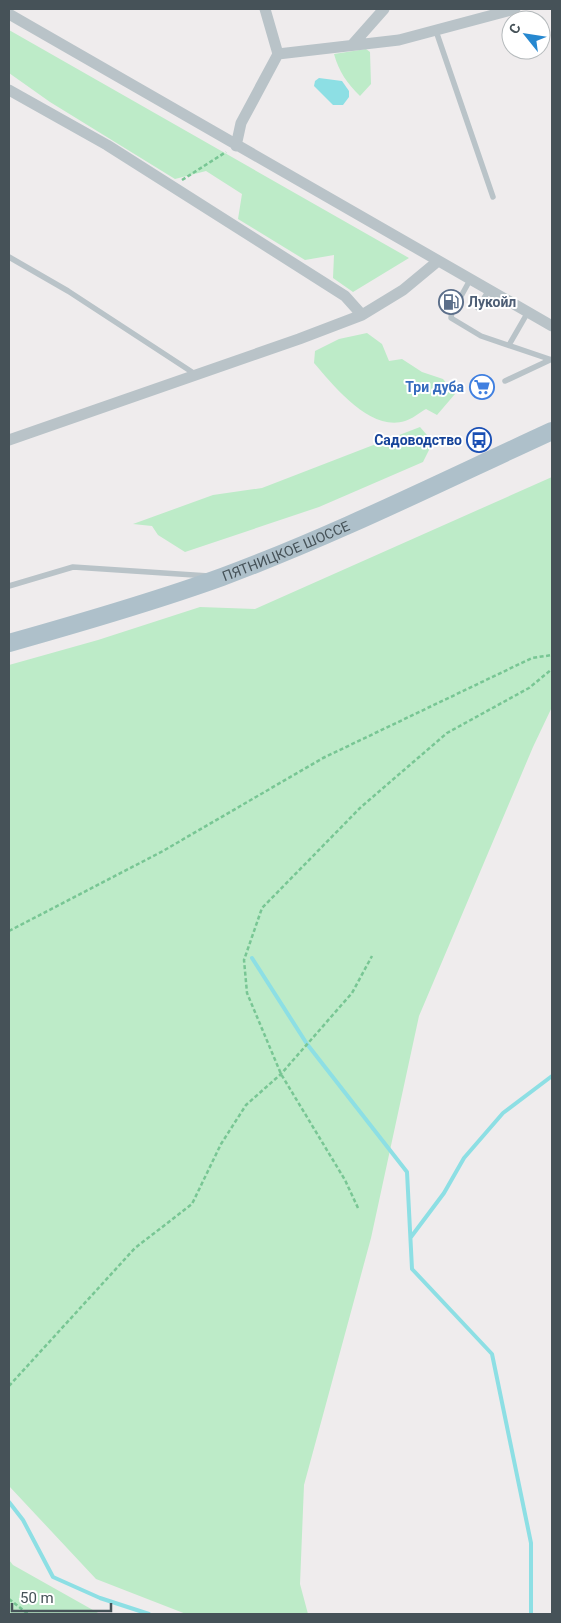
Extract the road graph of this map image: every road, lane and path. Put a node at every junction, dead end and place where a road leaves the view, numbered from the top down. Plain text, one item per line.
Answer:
1 (265, 9) edge
2 (384, 9) edge
3 (515, 9) edge
4 (9, 14) edge
5 (436, 31) junction
6 (352, 44) junction
7 (278, 54) junction
8 (9, 90) edge
9 (236, 146) junction
10 (173, 186) junction
11 (493, 197) dead end
12 (9, 257) edge
13 (438, 261) junction
14 (470, 280) junction
15 (488, 290) junction
16 (460, 298) dead end
17 (478, 308) dead end
18 (452, 311) dead end
19 (528, 312) junction
20 (362, 314) junction
21 (552, 326) edge
22 (509, 345) junction
23 (552, 359) edge
24 (197, 375) junction
25 (505, 381) dead end
26 (552, 431) edge
27 (9, 440) edge
28 (222, 577) junction
29 (9, 586) edge
30 (9, 643) edge
31 (552, 655) edge
32 (552, 669) edge
33 (9, 931) edge
34 (372, 956) dead end
35 (281, 1074) junction
36 (358, 1208) dead end
37 (9, 1386) edge
38 (9, 1599) edge
39 (28, 1614) edge

1 - 7 street
2 - 6 street
3 - 5 street
4 - 9 street
5 - 6 street
5 - 11 lane
6 - 7 street
7 - 9 street
8 - 10 street
9 - 10 path
9 - 13 street
10 - 20 street
12 - 24 lane
13 - 14 street
13 - 20 street
14 - 15 street
14 - 16 lane
15 - 17 lane
15 - 19 street
18 - 22 lane
19 - 21 street
19 - 22 lane
20 - 24 street
22 - 23 lane
23 - 25 lane
24 - 27 street
26 - 28 main road, ПЯТНИЦКОЕ ШОССЕ
28 - 29 lane
28 - 30 main road, ПЯТНИЦКОЕ ШОССЕ
31 - 33 path
32 - 35 path
34 - 35 path
35 - 36 path
35 - 37 path
38 - 39 path

